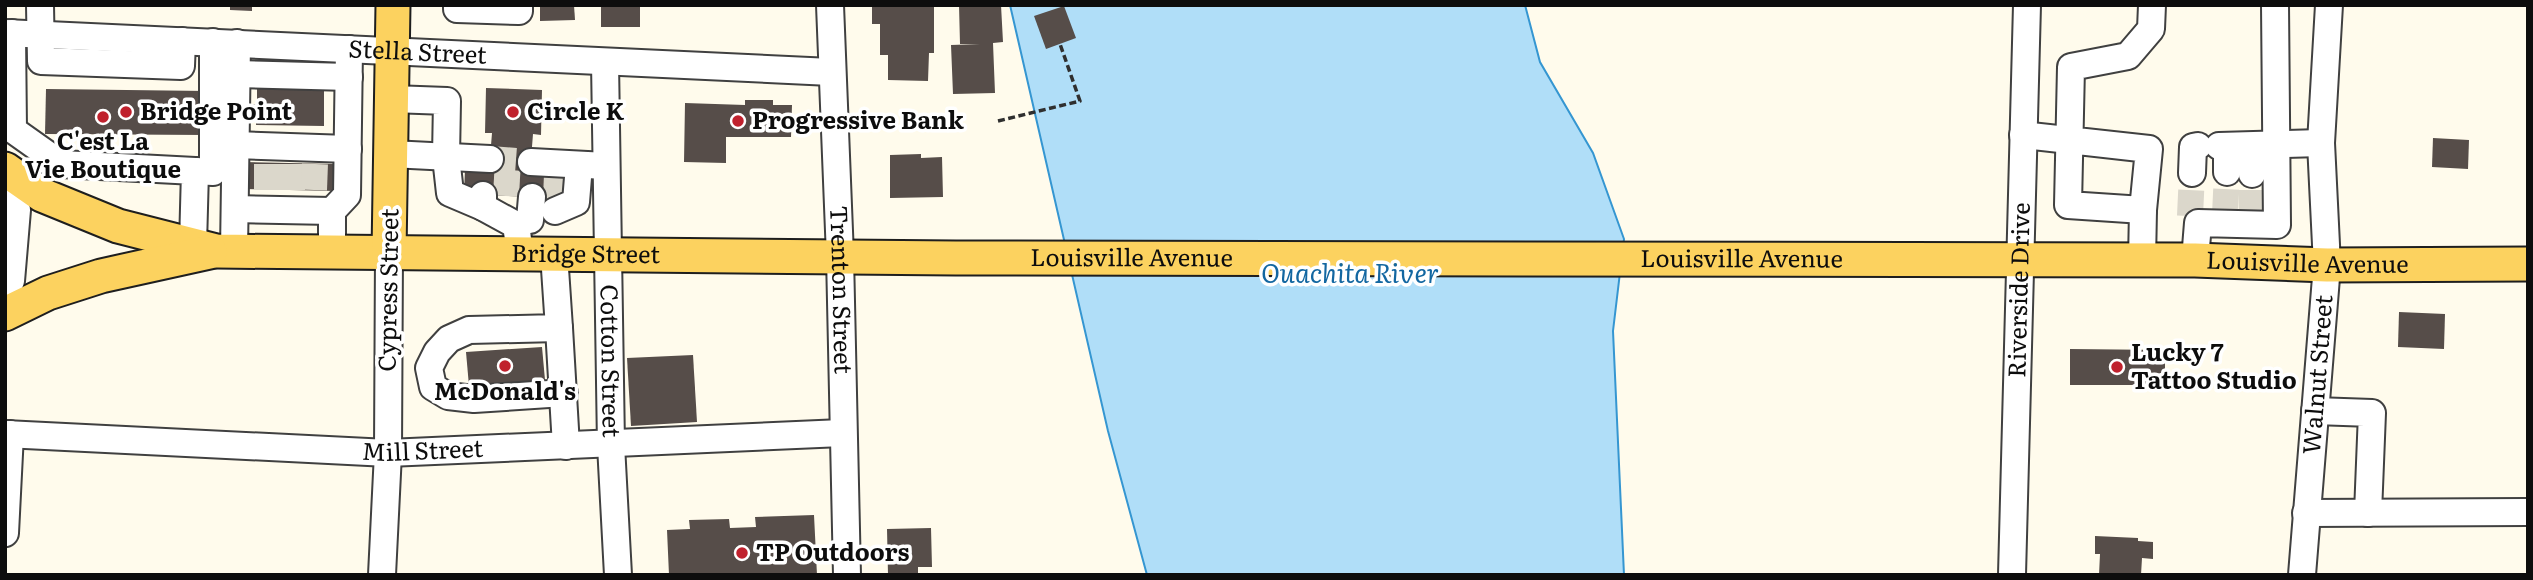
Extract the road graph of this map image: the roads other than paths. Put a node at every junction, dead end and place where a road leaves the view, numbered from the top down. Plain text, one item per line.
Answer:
1 (40, 5) edge
2 (393, 5) edge
3 (457, 5) edge
4 (519, 5) edge
5 (830, 5) edge
6 (2027, 5) edge
7 (2152, 5) edge
8 (2275, 5) edge
9 (2329, 5) edge
10 (9, 33) edge
11 (39, 33) junction
12 (225, 43) junction
13 (349, 49) junction
14 (393, 51) junction
15 (605, 62) junction
16 (2025, 66) junction
17 (2071, 68) junction
18 (831, 72) junction
19 (237, 74) junction
20 (349, 77) junction
21 (392, 99) junction
22 (9, 134) edge
23 (2023, 135) junction
24 (2069, 140) junction
25 (348, 142) junction
26 (2321, 143) junction
27 (236, 145) junction
28 (391, 145) junction
29 (2236, 154) junction
30 (446, 157) junction
31 (606, 166) junction
32 (5, 169) edge
33 (215, 172) junction
34 (2192, 173) tunnel mouth
35 (523, 190) junction
36 (5, 201) edge
37 (297, 201) junction
38 (235, 209) junction
39 (2143, 210) junction
40 (214, 249) junction
41 (332, 252) junction
42 (389, 252) junction
43 (554, 254) junction
44 (607, 255) junction
45 (840, 256) junction
46 (956, 258) joint
47 (2195, 260) junction
48 (2019, 261) junction
49 (2142, 261) junction
50 (2528, 264) edge
51 (2327, 265) junction
52 (5, 284) edge
53 (5, 314) edge
54 (559, 328) junction
55 (433, 387) junction
56 (388, 390) junction
57 (565, 393) junction
58 (2315, 411) junction
59 (842, 433) junction
60 (8, 434) edge
61 (611, 445) junction
62 (566, 446) junction
63 (388, 453) junction
64 (2528, 512) edge
65 (2306, 513) junction
66 (2368, 513) junction
67 (5, 533) edge
68 (382, 575) edge
69 (618, 575) edge
70 (847, 575) edge
71 (2012, 575) edge
72 (2302, 575) edge

1 - 11 street
2 - 14 main road, Cypress Street
3 - 4 street
5 - 18 street, Trenton Street
6 - 16 street, Riverside Drive
7 - 17 street
8 - 29 street
9 - 26 street, Walnut Street
10 - 11 street, Stella Street
10 - 22 street
11 - 12 street, Stella Street
12 - 13 street, Stella Street
12 - 19 street
12 - 33 street
13 - 14 street, Stella Street
13 - 20 street
14 - 15 street, Stella Street
14 - 21 main road, Cypress Street
15 - 18 street, Stella Street
15 - 31 street, Cotton Street
16 - 17 street
16 - 23 street, Riverside Drive
17 - 24 street
18 - 45 street, Trenton Street
19 - 20 street
19 - 27 street
20 - 25 street
21 - 28 main road, Cypress Street
21 - 30 street
22 - 33 street
23 - 24 street
23 - 48 street, Riverside Drive
24 - 39 street
24 - 39 street
25 - 27 street
25 - 28 street
25 - 37 street
26 - 29 street
26 - 51 street, Walnut Street
27 - 33 street
28 - 30 street
28 - 42 main road, Cypress Street
29 - 34 street
29 - 47 street
30 - 35 street
30 - 35 street
31 - 35 street
31 - 44 street, Cotton Street
32 - 40 main road, Bridge Street
33 - 38 street
33 - 40 street
35 - 42 main road, Bridge Street
35 - 43 main road, Bridge Street
36 - 52 street
37 - 38 street
37 - 41 street
38 - 40 street
39 - 49 street
40 - 41 main road, Bridge Street
40 - 53 main road, Bridge Street
41 - 42 main road, Bridge Street
42 - 56 street, Cypress Street
43 - 44 main road, Bridge Street
43 - 54 street
44 - 45 main road, Bridge Street
44 - 61 street, Cotton Street
45 - 46 main road, Bridge Street
45 - 59 street, Trenton Street
46 - 48 main road, Louisville Avenue
47 - 49 main road, Louisville Avenue
47 - 51 main road, Louisville Avenue
48 - 49 main road, Louisville Avenue
48 - 71 street, Riverside Drive
50 - 51 main road, Louisville Avenue
51 - 58 street, Walnut Street
54 - 55 street
54 - 57 street
55 - 56 street
55 - 57 street
56 - 63 street, Cypress Street
57 - 62 street
58 - 65 street, Walnut Street
58 - 66 street
59 - 61 street, Mill Street
59 - 70 street, Trenton Street
60 - 63 street, Mill Street
60 - 67 street
61 - 62 street, Mill Street
61 - 69 street, Cotton Street
62 - 63 street, Mill Street
63 - 68 street, Cypress Street
64 - 66 street
65 - 66 street
65 - 72 street, Walnut Street

